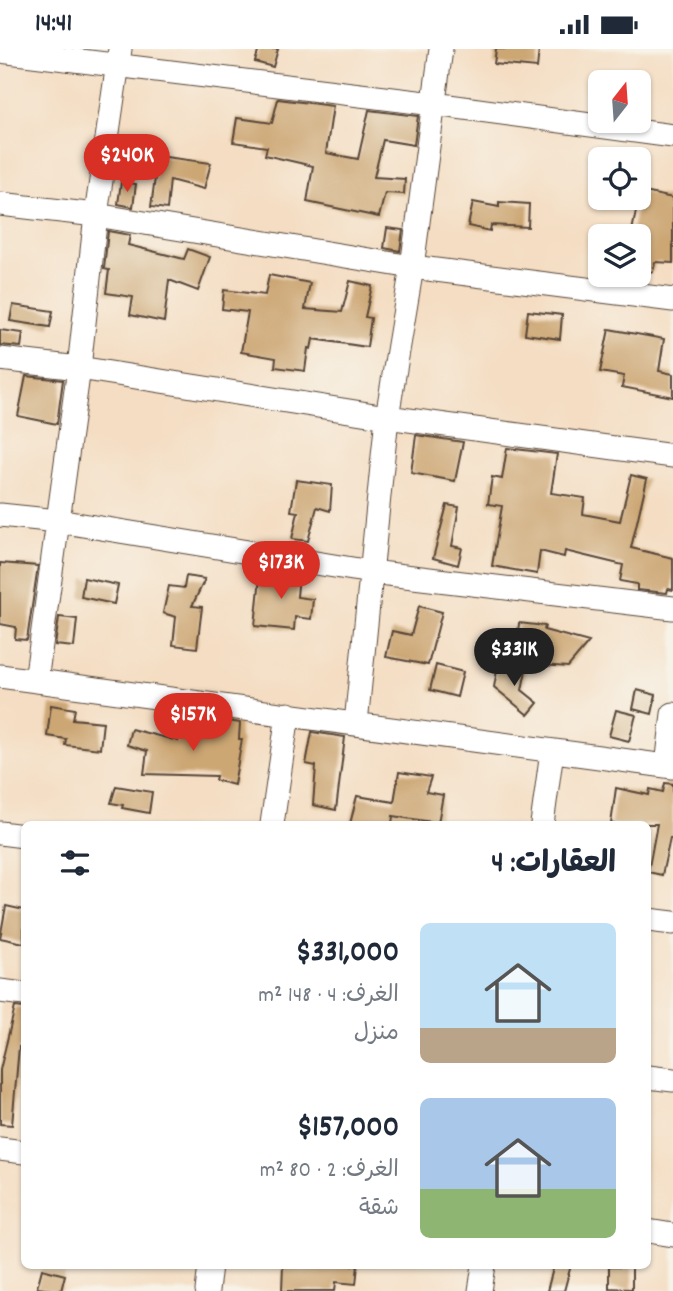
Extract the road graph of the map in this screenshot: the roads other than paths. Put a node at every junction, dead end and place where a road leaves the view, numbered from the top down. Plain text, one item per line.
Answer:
1 (441, 49) edge
2 (0, 51) edge
3 (118, 58) edge
4 (434, 104) junction
5 (673, 136) edge
6 (0, 204) edge
7 (96, 215) junction
8 (412, 267) junction
9 (673, 300) edge
10 (0, 359) edge
11 (79, 368) junction
12 (387, 417) junction
13 (673, 456) edge
14 (0, 515) edge
15 (58, 521) junction
16 (371, 572) junction
17 (673, 608) edge
18 (0, 676) edge
19 (36, 681) junction
20 (288, 713) junction
21 (673, 714) edge
22 (356, 723) junction
23 (552, 751) junction
24 (670, 766) edge
25 (272, 821) edge
26 (542, 821) edge
27 (0, 832) edge
28 (21, 836) edge
29 (651, 920) edge
30 (673, 923) edge
31 (0, 991) edge
32 (21, 994) edge
33 (651, 1077) edge
34 (673, 1080) edge
35 (0, 1149) edge
36 (21, 1152) edge
37 (651, 1231) edge
38 (673, 1235) edge
39 (210, 1269) edge
40 (483, 1269) edge
41 (207, 1291) edge
42 (480, 1291) edge

1 - 4 street
2 - 3 street
3 - 4 street
3 - 7 street
4 - 5 street
4 - 8 street
6 - 7 street
7 - 8 street
7 - 11 street
8 - 9 street
8 - 12 street
10 - 11 street
11 - 12 street
11 - 15 street
12 - 13 street
12 - 16 street
14 - 15 street
15 - 16 street
15 - 19 street
16 - 17 street
16 - 22 street
18 - 19 street
19 - 20 street
20 - 22 street
20 - 25 street
21 - 24 street
22 - 23 street
23 - 24 street
23 - 26 street
27 - 28 street
29 - 30 street
31 - 32 street
33 - 34 street
35 - 36 street
37 - 38 street
39 - 41 street
40 - 42 street

